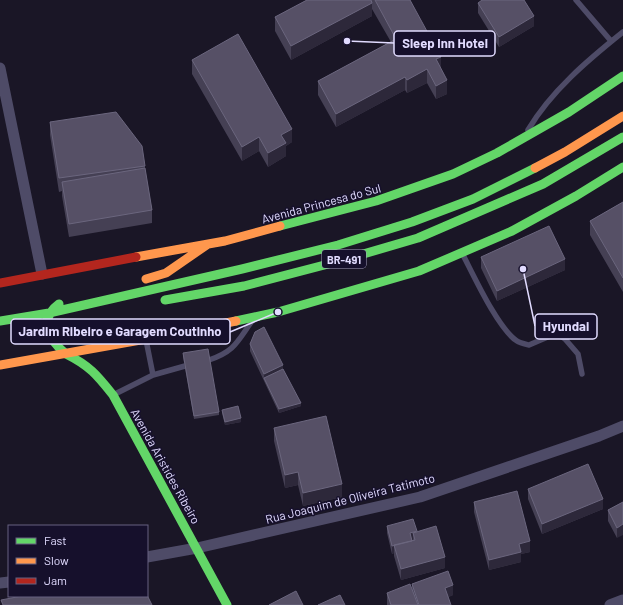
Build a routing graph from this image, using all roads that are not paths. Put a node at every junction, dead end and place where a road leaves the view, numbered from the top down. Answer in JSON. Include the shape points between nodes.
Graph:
{"nodes":[{"id":1,"x":576,"y":0,"type":"edge"},
{"id":2,"x":623,"y":32,"type":"edge"},
{"id":3,"x":611,"y":41,"type":"junction"},
{"id":4,"x":0,"y":68,"type":"edge"},
{"id":5,"x":623,"y":76,"type":"edge"},
{"id":6,"x":623,"y":116,"type":"edge"},
{"id":7,"x":623,"y":137,"type":"edge"},
{"id":8,"x":523,"y":138,"type":"junction"},
{"id":9,"x":623,"y":167,"type":"edge"},
{"id":10,"x":208,"y":244,"type":"junction"},
{"id":11,"x":462,"y":253,"type":"junction"},
{"id":12,"x":42,"y":274,"type":"junction"},
{"id":13,"x":136,"y":282,"type":"dead end"},
{"id":14,"x":0,"y":283,"type":"edge"},
{"id":15,"x":66,"y":300,"type":"dead end"},
{"id":16,"x":153,"y":303,"type":"dead end"},
{"id":17,"x":49,"y":313,"type":"junction"},
{"id":18,"x":254,"y":317,"type":"junction"},
{"id":19,"x":0,"y":321,"type":"edge"},
{"id":20,"x":146,"y":339,"type":"junction"},
{"id":21,"x":66,"y":354,"type":"junction"},
{"id":22,"x":209,"y":360,"type":"edge"},
{"id":23,"x":0,"y":365,"type":"edge"},
{"id":24,"x":185,"y":366,"type":"edge"},
{"id":25,"x":582,"y":374,"type":"dead end"},
{"id":26,"x":153,"y":375,"type":"junction"},
{"id":27,"x":113,"y":395,"type":"junction"},
{"id":28,"x":623,"y":426,"type":"edge"},
{"id":29,"x":197,"y":548,"type":"junction"},
{"id":30,"x":148,"y":557,"type":"edge"},
{"id":31,"x":623,"y":600,"type":"edge"},
{"id":32,"x":227,"y":605,"type":"edge"},
{"id":33,"x":611,"y":605,"type":"edge"}],
"edges":[{"from":1,"to":3,"type":"lane"},
{"from":2,"to":3,"type":"lane"},
{"from":3,"to":8,"type":"lane","via":[[566,82],[536,117]]},
{"from":4,"to":12,"type":"street"},
{"from":5,"to":8,"type":"main road","name":"Avenida Princesa do Sul","via":[[569,112]]},
{"from":6,"to":17,"type":"main road","number":"BR-491","via":[[565,152],[473,199],[412,222],[338,245]]},
{"from":7,"to":16,"type":"main road","number":"BR-491","via":[[543,184],[418,238],[244,286]]},
{"from":8,"to":10,"type":"main road","name":"Avenida Princesa do Sul","via":[[498,153],[418,187],[327,215]]},
{"from":9,"to":11,"type":"main road","via":[[512,231]]},
{"from":10,"to":12,"type":"main road","name":"Avenida Princesa do Sul"},
{"from":10,"to":13,"type":"main road","via":[[166,273]]},
{"from":11,"to":18,"type":"main road","via":[[419,271]]},
{"from":11,"to":25,"type":"lane","via":[[484,296],[503,326],[517,341],[529,345],[557,333],[578,354]]},
{"from":12,"to":14,"type":"main road","name":"Avenida Princesa do Sul"},
{"from":15,"to":17,"type":"main road","via":[[60,302]]},
{"from":17,"to":19,"type":"main road","number":"BR-491"},
{"from":17,"to":21,"type":"main road","name":"Avenida Aristides Ribeiro","via":[[46,327],[56,346]]},
{"from":18,"to":20,"type":"main road"},
{"from":18,"to":22,"type":"lane","via":[[234,347]]},
{"from":20,"to":21,"type":"main road"},
{"from":20,"to":26,"type":"lane"},
{"from":21,"to":23,"type":"main road"},
{"from":21,"to":27,"type":"main road","name":"Avenida Aristides Ribeiro","via":[[95,372]]},
{"from":24,"to":26,"type":"lane"},
{"from":26,"to":27,"type":"lane"},
{"from":27,"to":29,"type":"main road","name":"Avenida Aristides Ribeiro"},
{"from":28,"to":29,"type":"street","name":"Rua Joaquim de Oliveira Tatimoto","via":[[592,439],[420,497]]},
{"from":29,"to":30,"type":"street","name":"Rua Joaquim de Oliveira Tatimoto"},
{"from":29,"to":32,"type":"main road","name":"Avenida Aristides Ribeiro"},
{"from":31,"to":33,"type":"street"}]}
